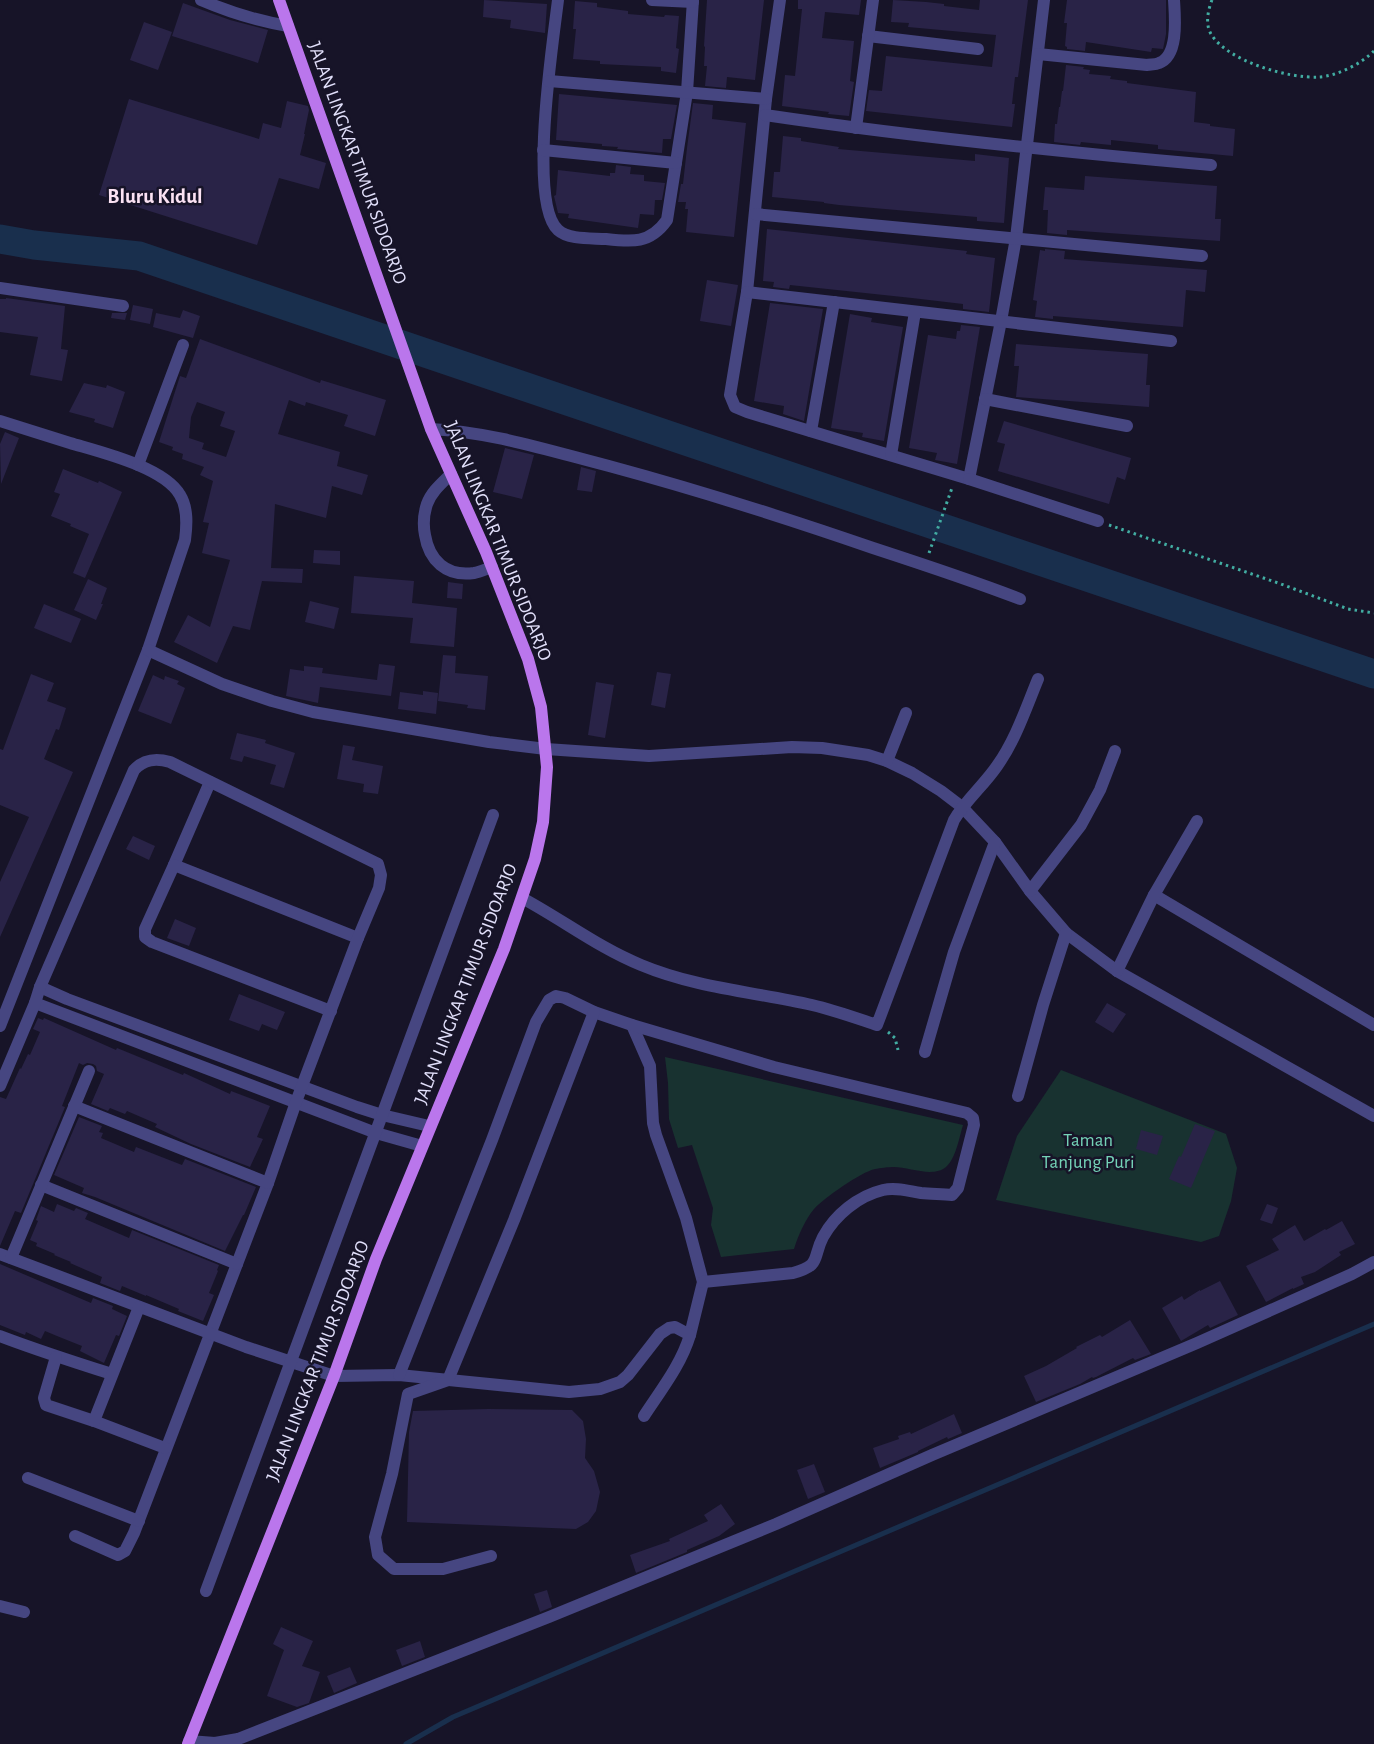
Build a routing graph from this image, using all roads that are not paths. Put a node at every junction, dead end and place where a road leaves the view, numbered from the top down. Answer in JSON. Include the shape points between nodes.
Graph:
{"nodes":[{"id":1,"x":201,"y":0,"type":"edge"},
{"id":2,"x":279,"y":0,"type":"edge"},
{"id":3,"x":558,"y":0,"type":"edge"},
{"id":4,"x":652,"y":0,"type":"edge"},
{"id":5,"x":780,"y":0,"type":"edge"},
{"id":6,"x":873,"y":0,"type":"edge"},
{"id":7,"x":1044,"y":0,"type":"edge"},
{"id":8,"x":1174,"y":0,"type":"edge"},
{"id":9,"x":693,"y":1,"type":"edge"},
{"id":10,"x":288,"y":26,"type":"junction"},
{"id":11,"x":868,"y":36,"type":"junction"},
{"id":12,"x":978,"y":49,"type":"dead end"},
{"id":13,"x":1038,"y":54,"type":"junction"},
{"id":14,"x":549,"y":81,"type":"junction"},
{"id":15,"x":687,"y":92,"type":"junction"},
{"id":16,"x":766,"y":99,"type":"junction"},
{"id":17,"x":765,"y":115,"type":"junction"},
{"id":18,"x":856,"y":128,"type":"junction"},
{"id":19,"x":1027,"y":148,"type":"junction"},
{"id":20,"x":543,"y":150,"type":"junction"},
{"id":21,"x":676,"y":164,"type":"junction"},
{"id":22,"x":1211,"y":165,"type":"dead end"},
{"id":23,"x":755,"y":214,"type":"junction"},
{"id":24,"x":1016,"y":238,"type":"junction"},
{"id":25,"x":1202,"y":256,"type":"dead end"},
{"id":26,"x":0,"y":288,"type":"edge"},
{"id":27,"x":747,"y":292,"type":"junction"},
{"id":28,"x":834,"y":302,"type":"junction"},
{"id":29,"x":123,"y":306,"type":"dead end"},
{"id":30,"x":915,"y":312,"type":"junction"},
{"id":31,"x":1001,"y":321,"type":"junction"},
{"id":32,"x":1172,"y":341,"type":"dead end"},
{"id":33,"x":182,"y":345,"type":"dead end"},
{"id":34,"x":985,"y":399,"type":"junction"},
{"id":35,"x":0,"y":422,"type":"edge"},
{"id":36,"x":1127,"y":426,"type":"dead end"},
{"id":37,"x":431,"y":428,"type":"junction"},
{"id":38,"x":811,"y":430,"type":"junction"},
{"id":39,"x":891,"y":455,"type":"junction"},
{"id":40,"x":138,"y":465,"type":"junction"},
{"id":41,"x":451,"y":474,"type":"junction"},
{"id":42,"x":963,"y":477,"type":"junction"},
{"id":43,"x":1098,"y":521,"type":"road end"},
{"id":44,"x":492,"y":567,"type":"junction"},
{"id":45,"x":1020,"y":599,"type":"dead end"},
{"id":46,"x":148,"y":650,"type":"junction"},
{"id":47,"x":1038,"y":679,"type":"dead end"},
{"id":48,"x":906,"y":713,"type":"dead end"},
{"id":49,"x":546,"y":748,"type":"junction"},
{"id":50,"x":1115,"y":751,"type":"dead end"},
{"id":51,"x":887,"y":761,"type":"junction"},
{"id":52,"x":210,"y":782,"type":"junction"},
{"id":53,"x":962,"y":807,"type":"junction"},
{"id":54,"x":492,"y":816,"type":"dead end"},
{"id":55,"x":1197,"y":821,"type":"dead end"},
{"id":56,"x":995,"y":842,"type":"junction"},
{"id":57,"x":174,"y":865,"type":"junction"},
{"id":58,"x":1030,"y":891,"type":"junction"},
{"id":59,"x":1154,"y":895,"type":"junction"},
{"id":60,"x":522,"y":898,"type":"junction"},
{"id":61,"x":1066,"y":933,"type":"junction"},
{"id":62,"x":358,"y":938,"type":"junction"},
{"id":63,"x":1117,"y":971,"type":"junction"},
{"id":64,"x":40,"y":987,"type":"junction"},
{"id":65,"x":67,"y":999,"type":"junction"},
{"id":66,"x":35,"y":1003,"type":"junction"},
{"id":67,"x":331,"y":1011,"type":"junction"},
{"id":68,"x":594,"y":1012,"type":"junction"},
{"id":69,"x":61,"y":1013,"type":"junction"},
{"id":70,"x":632,"y":1025,"type":"junction"},
{"id":71,"x":1374,"y":1025,"type":"edge"},
{"id":72,"x":0,"y":1026,"type":"edge"},
{"id":73,"x":167,"y":1036,"type":"junction"},
{"id":74,"x":162,"y":1051,"type":"junction"},
{"id":75,"x":925,"y":1052,"type":"dead end"},
{"id":76,"x":89,"y":1071,"type":"dead end"},
{"id":77,"x":303,"y":1085,"type":"junction"},
{"id":78,"x":0,"y":1086,"type":"edge"},
{"id":79,"x":1018,"y":1096,"type":"dead end"},
{"id":80,"x":296,"y":1102,"type":"junction"},
{"id":81,"x":74,"y":1106,"type":"junction"},
{"id":82,"x":382,"y":1116,"type":"junction"},
{"id":83,"x":1374,"y":1116,"type":"edge"},
{"id":84,"x":430,"y":1126,"type":"junction"},
{"id":85,"x":376,"y":1133,"type":"junction"},
{"id":86,"x":422,"y":1146,"type":"junction"},
{"id":87,"x":268,"y":1183,"type":"junction"},
{"id":88,"x":41,"y":1185,"type":"junction"},
{"id":89,"x":6,"y":1256,"type":"edge"},
{"id":90,"x":1374,"y":1262,"type":"edge"},
{"id":91,"x":237,"y":1264,"type":"junction"},
{"id":92,"x":703,"y":1282,"type":"junction"},
{"id":93,"x":139,"y":1307,"type":"junction"},
{"id":94,"x":210,"y":1334,"type":"junction"},
{"id":95,"x":690,"y":1335,"type":"junction"},
{"id":96,"x":0,"y":1336,"type":"edge"},
{"id":97,"x":56,"y":1357,"type":"junction"},
{"id":98,"x":289,"y":1362,"type":"junction"},
{"id":99,"x":112,"y":1374,"type":"junction"},
{"id":100,"x":399,"y":1375,"type":"junction"},
{"id":101,"x":334,"y":1376,"type":"junction"},
{"id":102,"x":448,"y":1380,"type":"junction"},
{"id":103,"x":644,"y":1416,"type":"dead end"},
{"id":104,"x":94,"y":1421,"type":"junction"},
{"id":105,"x":165,"y":1448,"type":"junction"},
{"id":106,"x":28,"y":1478,"type":"dead end"},
{"id":107,"x":138,"y":1521,"type":"junction"},
{"id":108,"x":75,"y":1536,"type":"dead end"},
{"id":109,"x":491,"y":1556,"type":"dead end"},
{"id":110,"x":206,"y":1591,"type":"dead end"},
{"id":111,"x":0,"y":1606,"type":"edge"},
{"id":112,"x":24,"y":1612,"type":"dead end"},
{"id":113,"x":188,"y":1742,"type":"edge"}],
"edges":[{"from":1,"to":10,"type":"street","via":[[228,12]]},
{"from":2,"to":10,"type":"main road","name":"JALAN LINGKAR TIMUR SIDOARJO"},
{"from":3,"to":14,"type":"street"},
{"from":4,"to":9,"type":"street"},
{"from":5,"to":16,"type":"street"},
{"from":6,"to":11,"type":"street"},
{"from":7,"to":13,"type":"street"},
{"from":8,"to":13,"type":"street","via":[[1172,52],[1160,63],[1147,65]]},
{"from":9,"to":15,"type":"street"},
{"from":10,"to":37,"type":"main road","name":"JALAN LINGKAR TIMUR SIDOARJO"},
{"from":11,"to":12,"type":"street"},
{"from":11,"to":18,"type":"street"},
{"from":13,"to":19,"type":"street"},
{"from":14,"to":15,"type":"street"},
{"from":14,"to":20,"type":"street"},
{"from":15,"to":16,"type":"street"},
{"from":15,"to":21,"type":"street"},
{"from":16,"to":17,"type":"street"},
{"from":17,"to":18,"type":"street"},
{"from":17,"to":23,"type":"street"},
{"from":18,"to":19,"type":"street"},
{"from":19,"to":22,"type":"street"},
{"from":19,"to":24,"type":"street"},
{"from":20,"to":21,"type":"street"},
{"from":20,"to":21,"type":"street","via":[[544,184],[550,215],[557,229],[570,236],[631,242],[661,228],[667,220]]},
{"from":23,"to":24,"type":"street"},
{"from":23,"to":27,"type":"street"},
{"from":24,"to":25,"type":"street"},
{"from":24,"to":31,"type":"street"},
{"from":26,"to":29,"type":"street"},
{"from":27,"to":28,"type":"street"},
{"from":27,"to":38,"type":"street","via":[[730,395],[735,407]]},
{"from":28,"to":30,"type":"street"},
{"from":28,"to":38,"type":"street"},
{"from":30,"to":31,"type":"street"},
{"from":30,"to":39,"type":"street"},
{"from":31,"to":32,"type":"street"},
{"from":31,"to":34,"type":"street"},
{"from":33,"to":40,"type":"street"},
{"from":34,"to":36,"type":"street"},
{"from":34,"to":42,"type":"street"},
{"from":35,"to":40,"type":"street"},
{"from":37,"to":41,"type":"main road","name":"JALAN LINGKAR TIMUR SIDOARJO"},
{"from":37,"to":45,"type":"street","via":[[494,437],[653,478],[781,517]]},
{"from":38,"to":39,"type":"street"},
{"from":39,"to":42,"type":"street"},
{"from":40,"to":46,"type":"street","via":[[164,478],[176,489],[184,502],[187,524],[185,540]]},
{"from":41,"to":44,"type":"main road","name":"JALAN LINGKAR TIMUR SIDOARJO"},
{"from":41,"to":44,"type":"street","via":[[427,503],[424,528],[429,552],[446,569],[455,572],[474,573]]},
{"from":42,"to":43,"type":"street"},
{"from":44,"to":49,"type":"main road","name":"JALAN LINGKAR TIMUR SIDOARJO","via":[[528,659]]},
{"from":46,"to":49,"type":"street","via":[[222,684],[313,712],[489,742]]},
{"from":46,"to":72,"type":"street"},
{"from":47,"to":53,"type":"street","via":[[1017,731],[999,764]]},
{"from":48,"to":51,"type":"street"},
{"from":49,"to":51,"type":"street","via":[[649,756],[792,747],[847,751]]},
{"from":49,"to":60,"type":"main road","name":"JALAN LINGKAR TIMUR SIDOARJO","via":[[543,822]]},
{"from":50,"to":58,"type":"street","via":[[1100,790],[1081,825]]},
{"from":51,"to":53,"type":"street","via":[[941,790]]},
{"from":52,"to":57,"type":"street"},
{"from":52,"to":62,"type":"street","via":[[378,864],[381,880]]},
{"from":52,"to":64,"type":"street","via":[[162,760],[151,760],[136,768]]},
{"from":53,"to":56,"type":"street"},
{"from":53,"to":60,"type":"street","via":[[954,820],[877,1025],[814,1005],[706,986],[642,965],[601,946]]},
{"from":54,"to":82,"type":"street"},
{"from":55,"to":59,"type":"street"},
{"from":56,"to":58,"type":"street"},
{"from":56,"to":75,"type":"street","via":[[954,952]]},
{"from":57,"to":62,"type":"street"},
{"from":57,"to":67,"type":"street","via":[[145,929],[148,940]]},
{"from":58,"to":61,"type":"street"},
{"from":59,"to":63,"type":"street"},
{"from":59,"to":71,"type":"street"},
{"from":60,"to":84,"type":"main road","name":"JALAN LINGKAR TIMUR SIDOARJO"},
{"from":61,"to":63,"type":"street"},
{"from":61,"to":79,"type":"street"},
{"from":62,"to":67,"type":"street"},
{"from":63,"to":83,"type":"street"},
{"from":64,"to":65,"type":"street"},
{"from":64,"to":66,"type":"street"},
{"from":65,"to":69,"type":"street"},
{"from":65,"to":73,"type":"street"},
{"from":66,"to":69,"type":"street"},
{"from":66,"to":78,"type":"street"},
{"from":67,"to":77,"type":"street"},
{"from":68,"to":70,"type":"street"},
{"from":68,"to":100,"type":"street","via":[[556,996],[549,1000],[536,1022]]},
{"from":68,"to":102,"type":"street"},
{"from":69,"to":74,"type":"street"},
{"from":70,"to":92,"type":"street","via":[[650,1066],[656,1135],[686,1218]]},
{"from":70,"to":92,"type":"street","via":[[973,1118],[958,1188],[952,1195],[884,1190],[854,1203],[841,1214],[823,1238],[814,1262],[807,1269]]},
{"from":73,"to":74,"type":"street"},
{"from":73,"to":77,"type":"street"},
{"from":74,"to":80,"type":"street"},
{"from":76,"to":81,"type":"street"},
{"from":77,"to":80,"type":"street"},
{"from":77,"to":82,"type":"street"},
{"from":80,"to":85,"type":"street"},
{"from":80,"to":87,"type":"street"},
{"from":81,"to":87,"type":"street"},
{"from":81,"to":88,"type":"street"},
{"from":82,"to":84,"type":"street"},
{"from":82,"to":85,"type":"street"},
{"from":84,"to":86,"type":"main road","name":"JALAN LINGKAR TIMUR SIDOARJO"},
{"from":85,"to":86,"type":"street"},
{"from":85,"to":98,"type":"street"},
{"from":86,"to":101,"type":"main road","name":"JALAN LINGKAR TIMUR SIDOARJO","via":[[376,1259]]},
{"from":87,"to":91,"type":"street"},
{"from":88,"to":89,"type":"street"},
{"from":88,"to":91,"type":"street"},
{"from":89,"to":93,"type":"street"},
{"from":90,"to":113,"type":"street","via":[[1197,1343],[776,1524],[549,1617],[238,1739]]},
{"from":91,"to":94,"type":"street"},
{"from":92,"to":95,"type":"street"},
{"from":93,"to":94,"type":"street"},
{"from":93,"to":99,"type":"street"},
{"from":94,"to":98,"type":"street"},
{"from":94,"to":105,"type":"street"},
{"from":95,"to":102,"type":"street","via":[[675,1327],[664,1331],[628,1376],[600,1389],[569,1392]]},
{"from":95,"to":103,"type":"street","via":[[685,1351]]},
{"from":96,"to":97,"type":"street"},
{"from":97,"to":99,"type":"street"},
{"from":97,"to":104,"type":"street","via":[[45,1403]]},
{"from":98,"to":101,"type":"street"},
{"from":98,"to":110,"type":"street"},
{"from":99,"to":104,"type":"street"},
{"from":100,"to":101,"type":"street"},
{"from":100,"to":102,"type":"street"},
{"from":101,"to":113,"type":"main road","name":"JALAN LINGKAR TIMUR SIDOARJO"},
{"from":102,"to":109,"type":"street","via":[[408,1394],[375,1537],[378,1555],[394,1569],[443,1569]]},
{"from":104,"to":105,"type":"street"},
{"from":105,"to":107,"type":"street"},
{"from":106,"to":107,"type":"street"},
{"from":107,"to":108,"type":"street","via":[[125,1551],[120,1555]]},
{"from":111,"to":112,"type":"street"}]}
